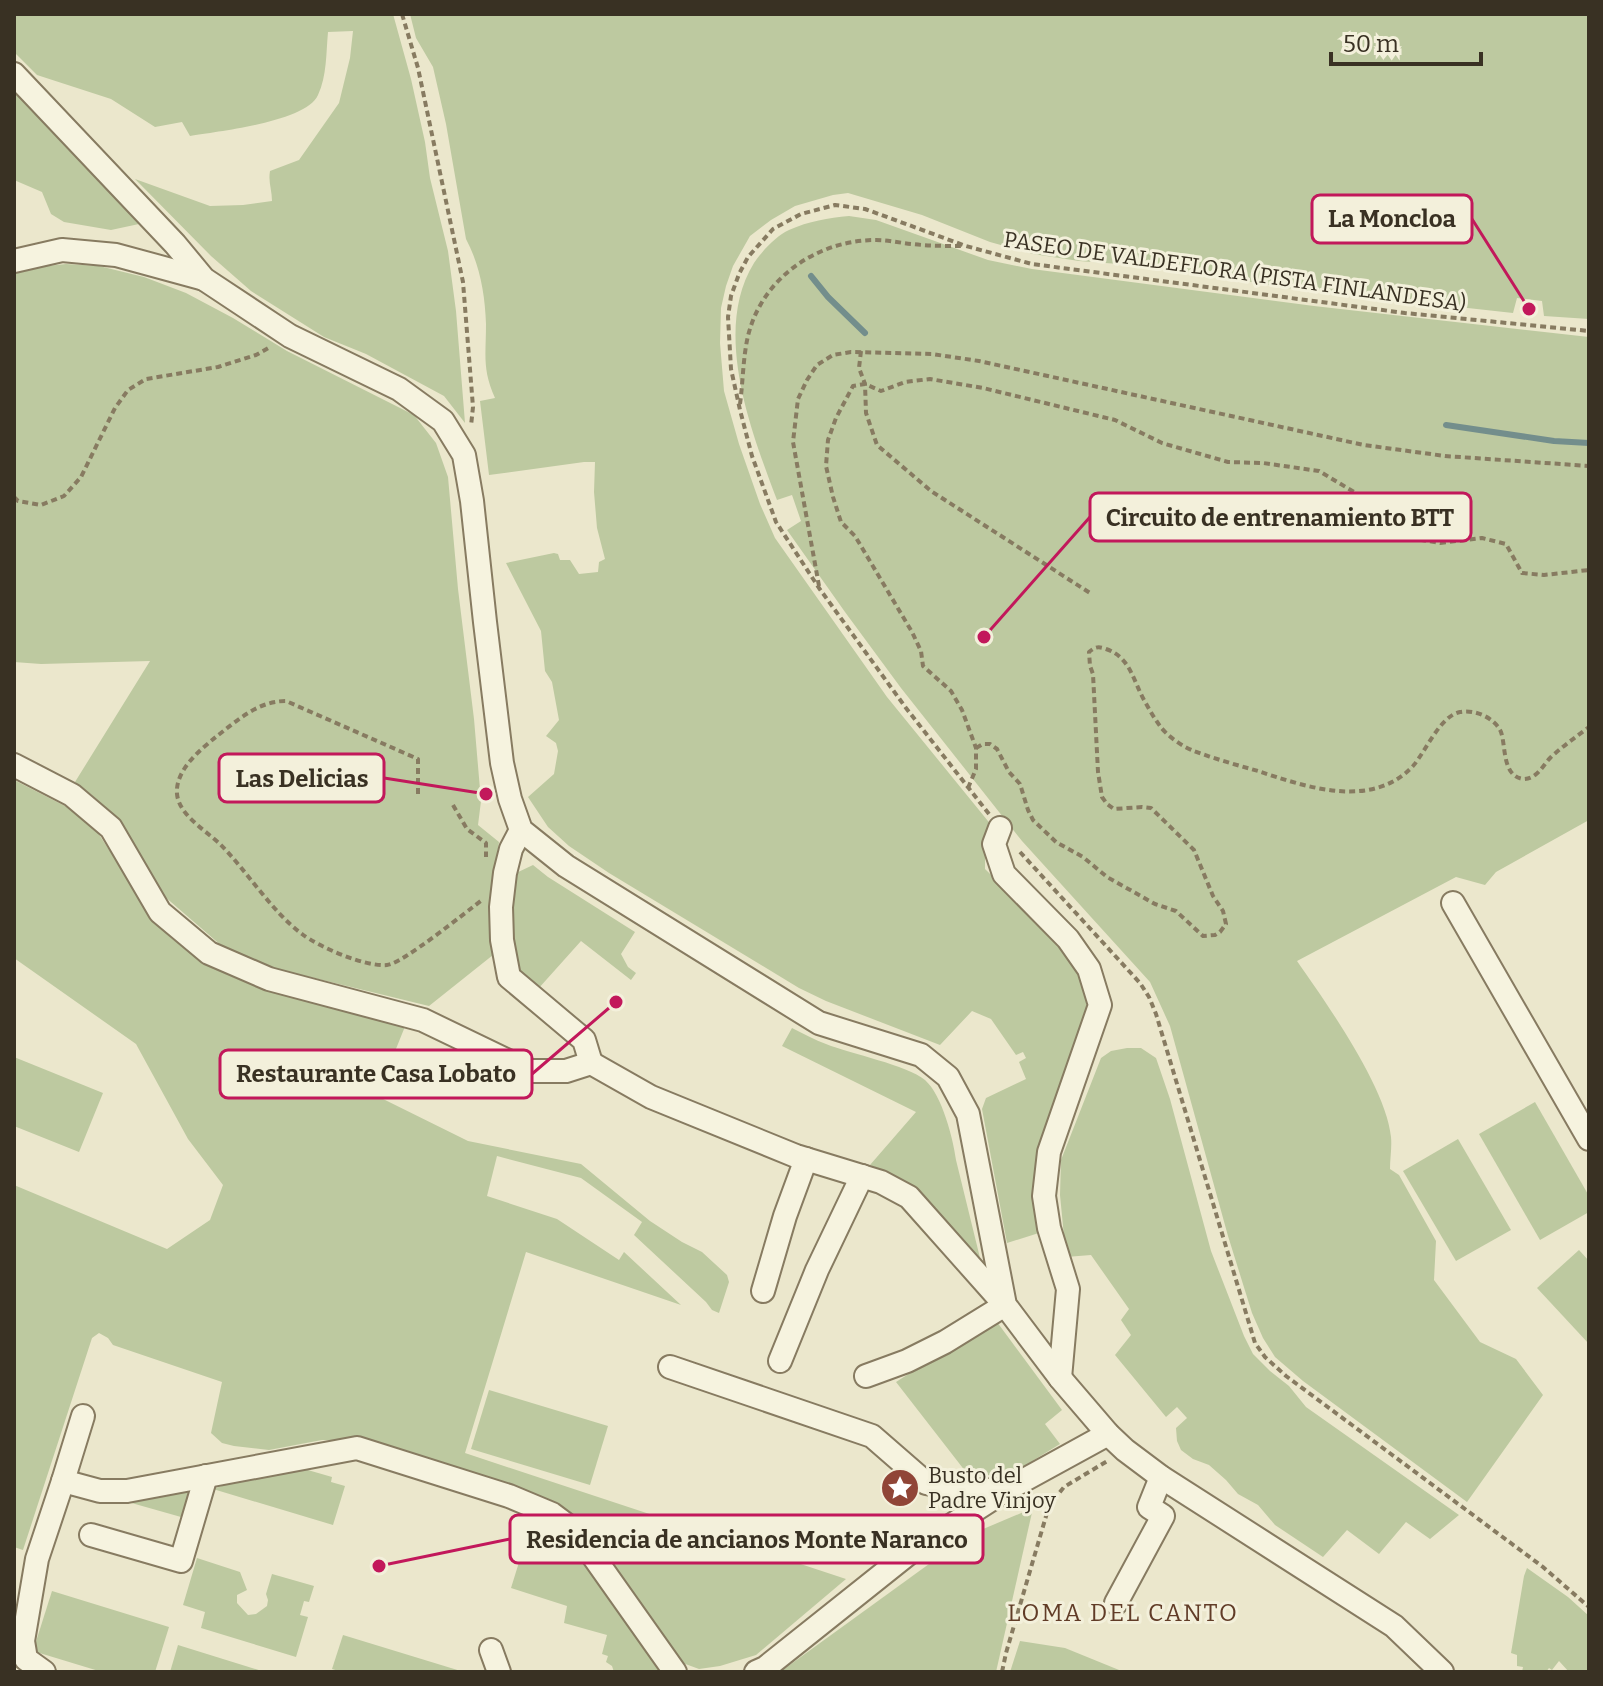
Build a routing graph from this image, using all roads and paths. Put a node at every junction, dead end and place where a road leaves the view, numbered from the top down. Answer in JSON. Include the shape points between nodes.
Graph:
{"nodes":[{"id":1,"x":402,"y":14,"type":"edge"},
{"id":2,"x":14,"y":74,"type":"edge"},
{"id":3,"x":966,"y":246,"type":"junction"},
{"id":4,"x":14,"y":261,"type":"edge"},
{"id":5,"x":204,"y":279,"type":"junction"},
{"id":6,"x":1589,"y":331,"type":"edge"},
{"id":7,"x":290,"y":336,"type":"junction"},
{"id":8,"x":861,"y":351,"type":"junction"},
{"id":9,"x":865,"y":384,"type":"junction"},
{"id":10,"x":740,"y":410,"type":"junction"},
{"id":11,"x":464,"y":455,"type":"junction"},
{"id":12,"x":1589,"y":466,"type":"edge"},
{"id":13,"x":14,"y":497,"type":"edge"},
{"id":14,"x":1589,"y":570,"type":"edge"},
{"id":15,"x":819,"y":588,"type":"junction"},
{"id":16,"x":1090,"y":593,"type":"dead end"},
{"id":17,"x":1589,"y":727,"type":"edge"},
{"id":18,"x":976,"y":748,"type":"junction"},
{"id":19,"x":14,"y":765,"type":"edge"},
{"id":20,"x":968,"y":788,"type":"junction"},
{"id":21,"x":418,"y":794,"type":"dead end"},
{"id":22,"x":453,"y":805,"type":"dead end"},
{"id":23,"x":1000,"y":828,"type":"junction"},
{"id":24,"x":521,"y":830,"type":"junction"},
{"id":25,"x":486,"y":869,"type":"dead end"},
{"id":26,"x":487,"y":896,"type":"dead end"},
{"id":27,"x":1453,"y":903,"type":"dead end"},
{"id":28,"x":591,"y":1063,"type":"junction"},
{"id":29,"x":1589,"y":1139,"type":"edge"},
{"id":30,"x":806,"y":1159,"type":"junction"},
{"id":31,"x":862,"y":1176,"type":"junction"},
{"id":32,"x":763,"y":1291,"type":"dead end"},
{"id":33,"x":1005,"y":1305,"type":"junction"},
{"id":34,"x":780,"y":1361,"type":"dead end"},
{"id":35,"x":670,"y":1367,"type":"dead end"},
{"id":36,"x":866,"y":1376,"type":"dead end"},
{"id":37,"x":1060,"y":1378,"type":"junction"},
{"id":38,"x":83,"y":1416,"type":"dead end"},
{"id":39,"x":1108,"y":1434,"type":"junction"},
{"id":40,"x":1125,"y":1450,"type":"junction"},
{"id":41,"x":206,"y":1476,"type":"junction"},
{"id":42,"x":1161,"y":1477,"type":"junction"},
{"id":43,"x":63,"y":1481,"type":"junction"},
{"id":44,"x":1006,"y":1490,"type":"junction"},
{"id":45,"x":91,"y":1535,"type":"dead end"},
{"id":46,"x":1116,"y":1603,"type":"dead end"},
{"id":47,"x":1589,"y":1607,"type":"edge"},
{"id":48,"x":491,"y":1650,"type":"dead end"},
{"id":49,"x":44,"y":1672,"type":"edge"},
{"id":50,"x":499,"y":1672,"type":"edge"},
{"id":51,"x":675,"y":1672,"type":"edge"},
{"id":52,"x":756,"y":1672,"type":"edge"},
{"id":53,"x":1002,"y":1672,"type":"edge"},
{"id":54,"x":1442,"y":1672,"type":"edge"}],
"edges":[{"from":1,"to":11,"type":"path","via":[[463,282],[473,407]]},
{"from":2,"to":5,"type":"street"},
{"from":3,"to":6,"type":"path","name":"PASEO DE VALDEFLORA (PISTA FINLANDESA)","via":[[1032,264],[1405,313]]},
{"from":3,"to":10,"type":"path","via":[[872,240],[842,244],[794,265],[758,306],[748,337]]},
{"from":3,"to":10,"type":"path","name":"PASEO DE VALDEFLORA (PISTA FINLANDESA)","via":[[865,209],[835,205],[773,229],[748,257],[731,296],[729,345]]},
{"from":4,"to":5,"type":"street","via":[[62,250],[116,255]]},
{"from":5,"to":7,"type":"street"},
{"from":7,"to":11,"type":"street","via":[[399,389],[443,421]]},
{"from":7,"to":13,"type":"path","via":[[256,355],[218,367],[146,379],[128,390],[115,408],[81,477],[64,496],[41,505]]},
{"from":8,"to":9,"type":"path","via":[[859,368]]},
{"from":8,"to":12,"type":"path","via":[[979,361],[1364,445]]},
{"from":8,"to":15,"type":"path","via":[[833,355],[817,365],[798,399],[793,442]]},
{"from":9,"to":14,"type":"path","via":[[881,391],[930,379],[983,388],[1115,420],[1162,443],[1228,462],[1319,471],[1354,492],[1363,506],[1394,529],[1416,539],[1440,543],[1482,538],[1506,544],[1522,573]]},
{"from":9,"to":16,"type":"path","via":[[866,413],[877,445],[931,491]]},
{"from":9,"to":18,"type":"path","via":[[853,386],[828,440],[826,466],[833,497],[841,522],[855,536],[912,632],[923,666],[951,691],[962,710]]},
{"from":10,"to":15,"type":"path","name":"PASEO DE VALDEFLORA (PISTA FINLANDESA)","via":[[776,522]]},
{"from":11,"to":24,"type":"street","via":[[502,763]]},
{"from":15,"to":20,"type":"path","name":"PASEO DE VALDEFLORA (PISTA FINLANDESA)"},
{"from":17,"to":18,"type":"path","via":[[1534,776],[1522,779],[1505,758],[1497,726],[1483,715],[1458,712],[1444,722],[1413,766],[1390,782],[1360,792],[1324,790],[1190,749],[1162,730],[1122,657],[1094,648],[1089,659],[1102,797],[1114,809],[1151,808],[1194,850],[1225,917],[1223,929],[1209,936],[1198,933],[1176,911],[1116,882],[1056,842],[1033,820],[1020,784],[997,749],[990,744]]},
{"from":18,"to":20,"type":"path","via":[[976,769]]},
{"from":19,"to":28,"type":"street","via":[[72,795],[111,828],[160,912],[209,953],[269,979],[423,1020],[529,1071],[566,1071]]},
{"from":20,"to":23,"type":"path","name":"PASEO DE VALDEFLORA (PISTA FINLANDESA)"},
{"from":21,"to":26,"type":"path","via":[[418,759],[286,701],[249,711],[209,743],[186,766],[177,792],[180,807],[304,937],[367,964],[389,965],[407,955]]},
{"from":22,"to":25,"type":"path","via":[[467,829],[486,843]]},
{"from":23,"to":37,"type":"street","via":[[994,844],[1004,874],[1068,939],[1089,969],[1100,1005],[1049,1152],[1044,1196],[1068,1289]]},
{"from":23,"to":47,"type":"path","name":"PASEO DE VALDEFLORA (PISTA FINLANDESA)","via":[[1149,997],[1255,1343],[1265,1357]]},
{"from":24,"to":28,"type":"street","via":[[511,849],[501,907],[509,977],[584,1040]]},
{"from":24,"to":33,"type":"street","via":[[566,866],[819,1023],[921,1055],[948,1077],[968,1114]]},
{"from":27,"to":29,"type":"street"},
{"from":28,"to":30,"type":"street","via":[[651,1097]]},
{"from":30,"to":31,"type":"street"},
{"from":30,"to":32,"type":"street"},
{"from":31,"to":33,"type":"street","via":[[909,1197]]},
{"from":31,"to":34,"type":"street"},
{"from":33,"to":36,"type":"street","via":[[945,1342]]},
{"from":33,"to":37,"type":"street"},
{"from":35,"to":44,"type":"street","via":[[872,1436],[926,1483]]},
{"from":37,"to":39,"type":"street"},
{"from":38,"to":43,"type":"street"},
{"from":39,"to":40,"type":"street"},
{"from":39,"to":44,"type":"street"},
{"from":40,"to":42,"type":"street"},
{"from":40,"to":53,"type":"path","via":[[1064,1487],[1049,1506]]},
{"from":41,"to":43,"type":"street","via":[[127,1491],[100,1491]]},
{"from":41,"to":45,"type":"street","via":[[181,1561]]},
{"from":41,"to":51,"type":"street","via":[[357,1448],[509,1496],[552,1514],[576,1532]]},
{"from":42,"to":46,"type":"street","via":[[1149,1507],[1163,1516]]},
{"from":42,"to":54,"type":"street","via":[[1394,1626]]},
{"from":43,"to":49,"type":"street","via":[[37,1559],[23,1641],[26,1659]]},
{"from":44,"to":52,"type":"street","via":[[913,1550]]},
{"from":48,"to":50,"type":"street"}]}
